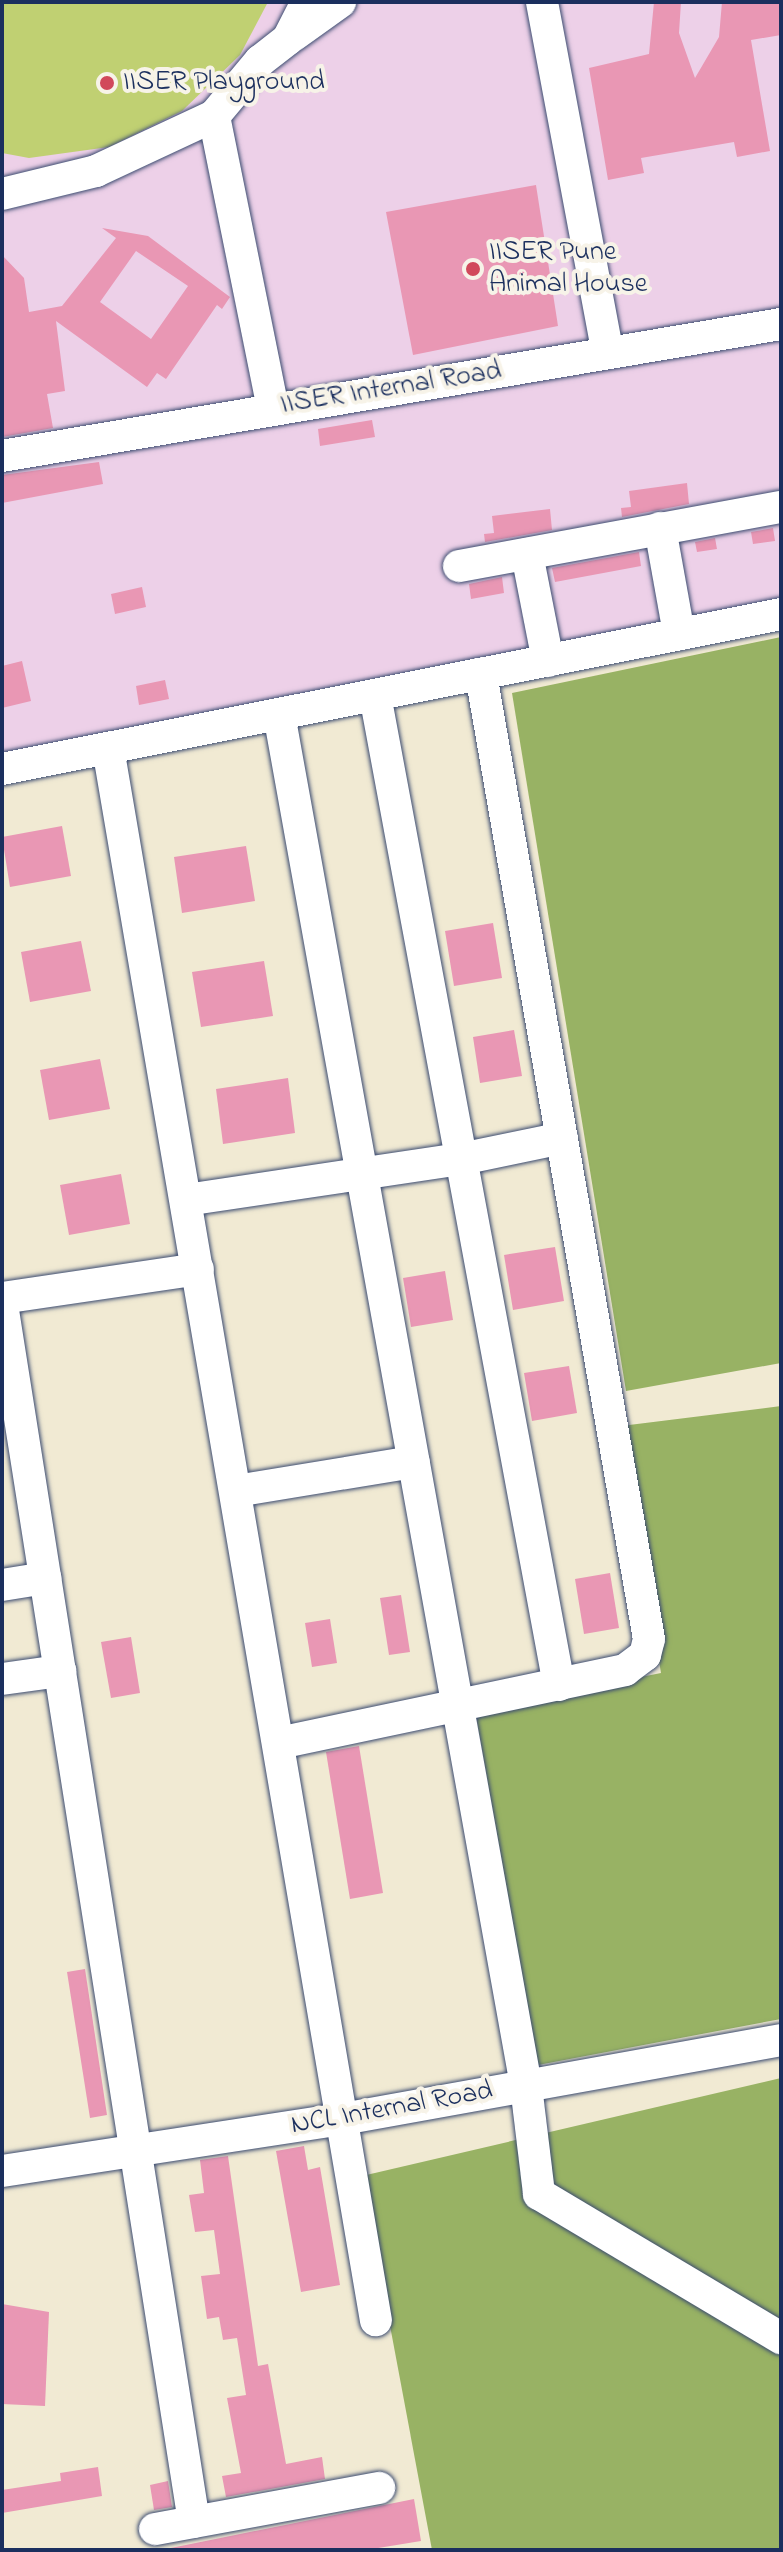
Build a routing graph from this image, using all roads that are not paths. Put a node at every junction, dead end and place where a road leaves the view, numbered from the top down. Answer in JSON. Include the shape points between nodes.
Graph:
{"nodes":[{"id":1,"x":307,"y":2,"type":"edge"},
{"id":2,"x":340,"y":2,"type":"edge"},
{"id":3,"x":542,"y":2,"type":"edge"},
{"id":4,"x":288,"y":39,"type":"junction"},
{"id":5,"x":214,"y":116,"type":"junction"},
{"id":6,"x":2,"y":194,"type":"edge"},
{"id":7,"x":781,"y":324,"type":"edge"},
{"id":8,"x":608,"y":353,"type":"junction"},
{"id":9,"x":273,"y":408,"type":"junction"},
{"id":10,"x":2,"y":456,"type":"edge"},
{"id":11,"x":781,"y":507,"type":"edge"},
{"id":12,"x":660,"y":528,"type":"junction"},
{"id":13,"x":527,"y":554,"type":"junction"},
{"id":14,"x":459,"y":566,"type":"dead end"},
{"id":15,"x":781,"y":614,"type":"edge"},
{"id":16,"x":679,"y":634,"type":"junction"},
{"id":17,"x":548,"y":661,"type":"junction"},
{"id":18,"x":481,"y":674,"type":"junction"},
{"id":19,"x":375,"y":695,"type":"junction"},
{"id":20,"x":279,"y":714,"type":"junction"},
{"id":21,"x":108,"y":748,"type":"junction"},
{"id":22,"x":2,"y":769,"type":"edge"},
{"id":23,"x":562,"y":1138,"type":"junction"},
{"id":24,"x":461,"y":1159,"type":"junction"},
{"id":25,"x":362,"y":1175,"type":"junction"},
{"id":26,"x":186,"y":1200,"type":"junction"},
{"id":27,"x":198,"y":1269,"type":"junction"},
{"id":28,"x":2,"y":1298,"type":"edge"},
{"id":29,"x":2,"y":1304,"type":"edge"},
{"id":30,"x":414,"y":1462,"type":"junction"},
{"id":31,"x":236,"y":1491,"type":"junction"},
{"id":32,"x":45,"y":1578,"type":"junction"},
{"id":33,"x":2,"y":1585,"type":"edge"},
{"id":34,"x":60,"y":1671,"type":"junction"},
{"id":35,"x":2,"y":1679,"type":"edge"},
{"id":36,"x":559,"y":1685,"type":"junction"},
{"id":37,"x":458,"y":1709,"type":"junction"},
{"id":38,"x":279,"y":1743,"type":"junction"},
{"id":39,"x":781,"y":2040,"type":"edge"},
{"id":40,"x":526,"y":2086,"type":"junction"},
{"id":41,"x":343,"y":2119,"type":"junction"},
{"id":42,"x":136,"y":2150,"type":"junction"},
{"id":43,"x":2,"y":2171,"type":"edge"},
{"id":44,"x":376,"y":2320,"type":"dead end"},
{"id":45,"x":781,"y":2338,"type":"edge"},
{"id":46,"x":379,"y":2488,"type":"dead end"},
{"id":47,"x":194,"y":2522,"type":"junction"},
{"id":48,"x":155,"y":2529,"type":"dead end"}],
"edges":[{"from":1,"to":4,"type":"lane"},
{"from":2,"to":4,"type":"lane"},
{"from":3,"to":8,"type":"lane"},
{"from":4,"to":5,"type":"lane","via":[[260,61]]},
{"from":5,"to":6,"type":"lane","via":[[96,171]]},
{"from":5,"to":9,"type":"lane"},
{"from":7,"to":8,"type":"lane","name":"IISER Internal Road"},
{"from":8,"to":9,"type":"lane","name":"IISER Internal Road"},
{"from":9,"to":10,"type":"lane","name":"IISER Internal Road"},
{"from":11,"to":12,"type":"lane"},
{"from":12,"to":13,"type":"lane"},
{"from":12,"to":16,"type":"lane"},
{"from":13,"to":14,"type":"lane"},
{"from":13,"to":17,"type":"lane"},
{"from":15,"to":16,"type":"lane"},
{"from":16,"to":17,"type":"lane"},
{"from":17,"to":18,"type":"lane"},
{"from":18,"to":19,"type":"lane"},
{"from":18,"to":23,"type":"lane"},
{"from":19,"to":20,"type":"lane"},
{"from":19,"to":24,"type":"lane"},
{"from":20,"to":21,"type":"lane"},
{"from":20,"to":25,"type":"lane"},
{"from":21,"to":22,"type":"lane"},
{"from":21,"to":26,"type":"lane"},
{"from":23,"to":24,"type":"lane"},
{"from":23,"to":36,"type":"lane","via":[[649,1639],[645,1655],[625,1670]]},
{"from":24,"to":25,"type":"lane"},
{"from":24,"to":36,"type":"lane"},
{"from":25,"to":26,"type":"lane"},
{"from":25,"to":30,"type":"lane"},
{"from":26,"to":27,"type":"lane"},
{"from":27,"to":28,"type":"lane"},
{"from":27,"to":31,"type":"lane"},
{"from":29,"to":32,"type":"lane"},
{"from":30,"to":31,"type":"lane"},
{"from":30,"to":37,"type":"lane"},
{"from":31,"to":38,"type":"lane"},
{"from":32,"to":33,"type":"lane"},
{"from":32,"to":34,"type":"lane"},
{"from":34,"to":35,"type":"lane"},
{"from":34,"to":42,"type":"lane"},
{"from":36,"to":37,"type":"lane"},
{"from":37,"to":38,"type":"lane"},
{"from":37,"to":40,"type":"lane"},
{"from":38,"to":41,"type":"lane"},
{"from":39,"to":40,"type":"lane","name":"NCL Internal Road"},
{"from":40,"to":41,"type":"lane","name":"NCL Internal Road"},
{"from":40,"to":45,"type":"lane","via":[[539,2194]]},
{"from":41,"to":42,"type":"lane","name":"NCL Internal Road"},
{"from":41,"to":44,"type":"lane"},
{"from":42,"to":43,"type":"lane","name":"NCL Internal Road"},
{"from":42,"to":47,"type":"lane"},
{"from":46,"to":47,"type":"lane"},
{"from":47,"to":48,"type":"lane"}]}
